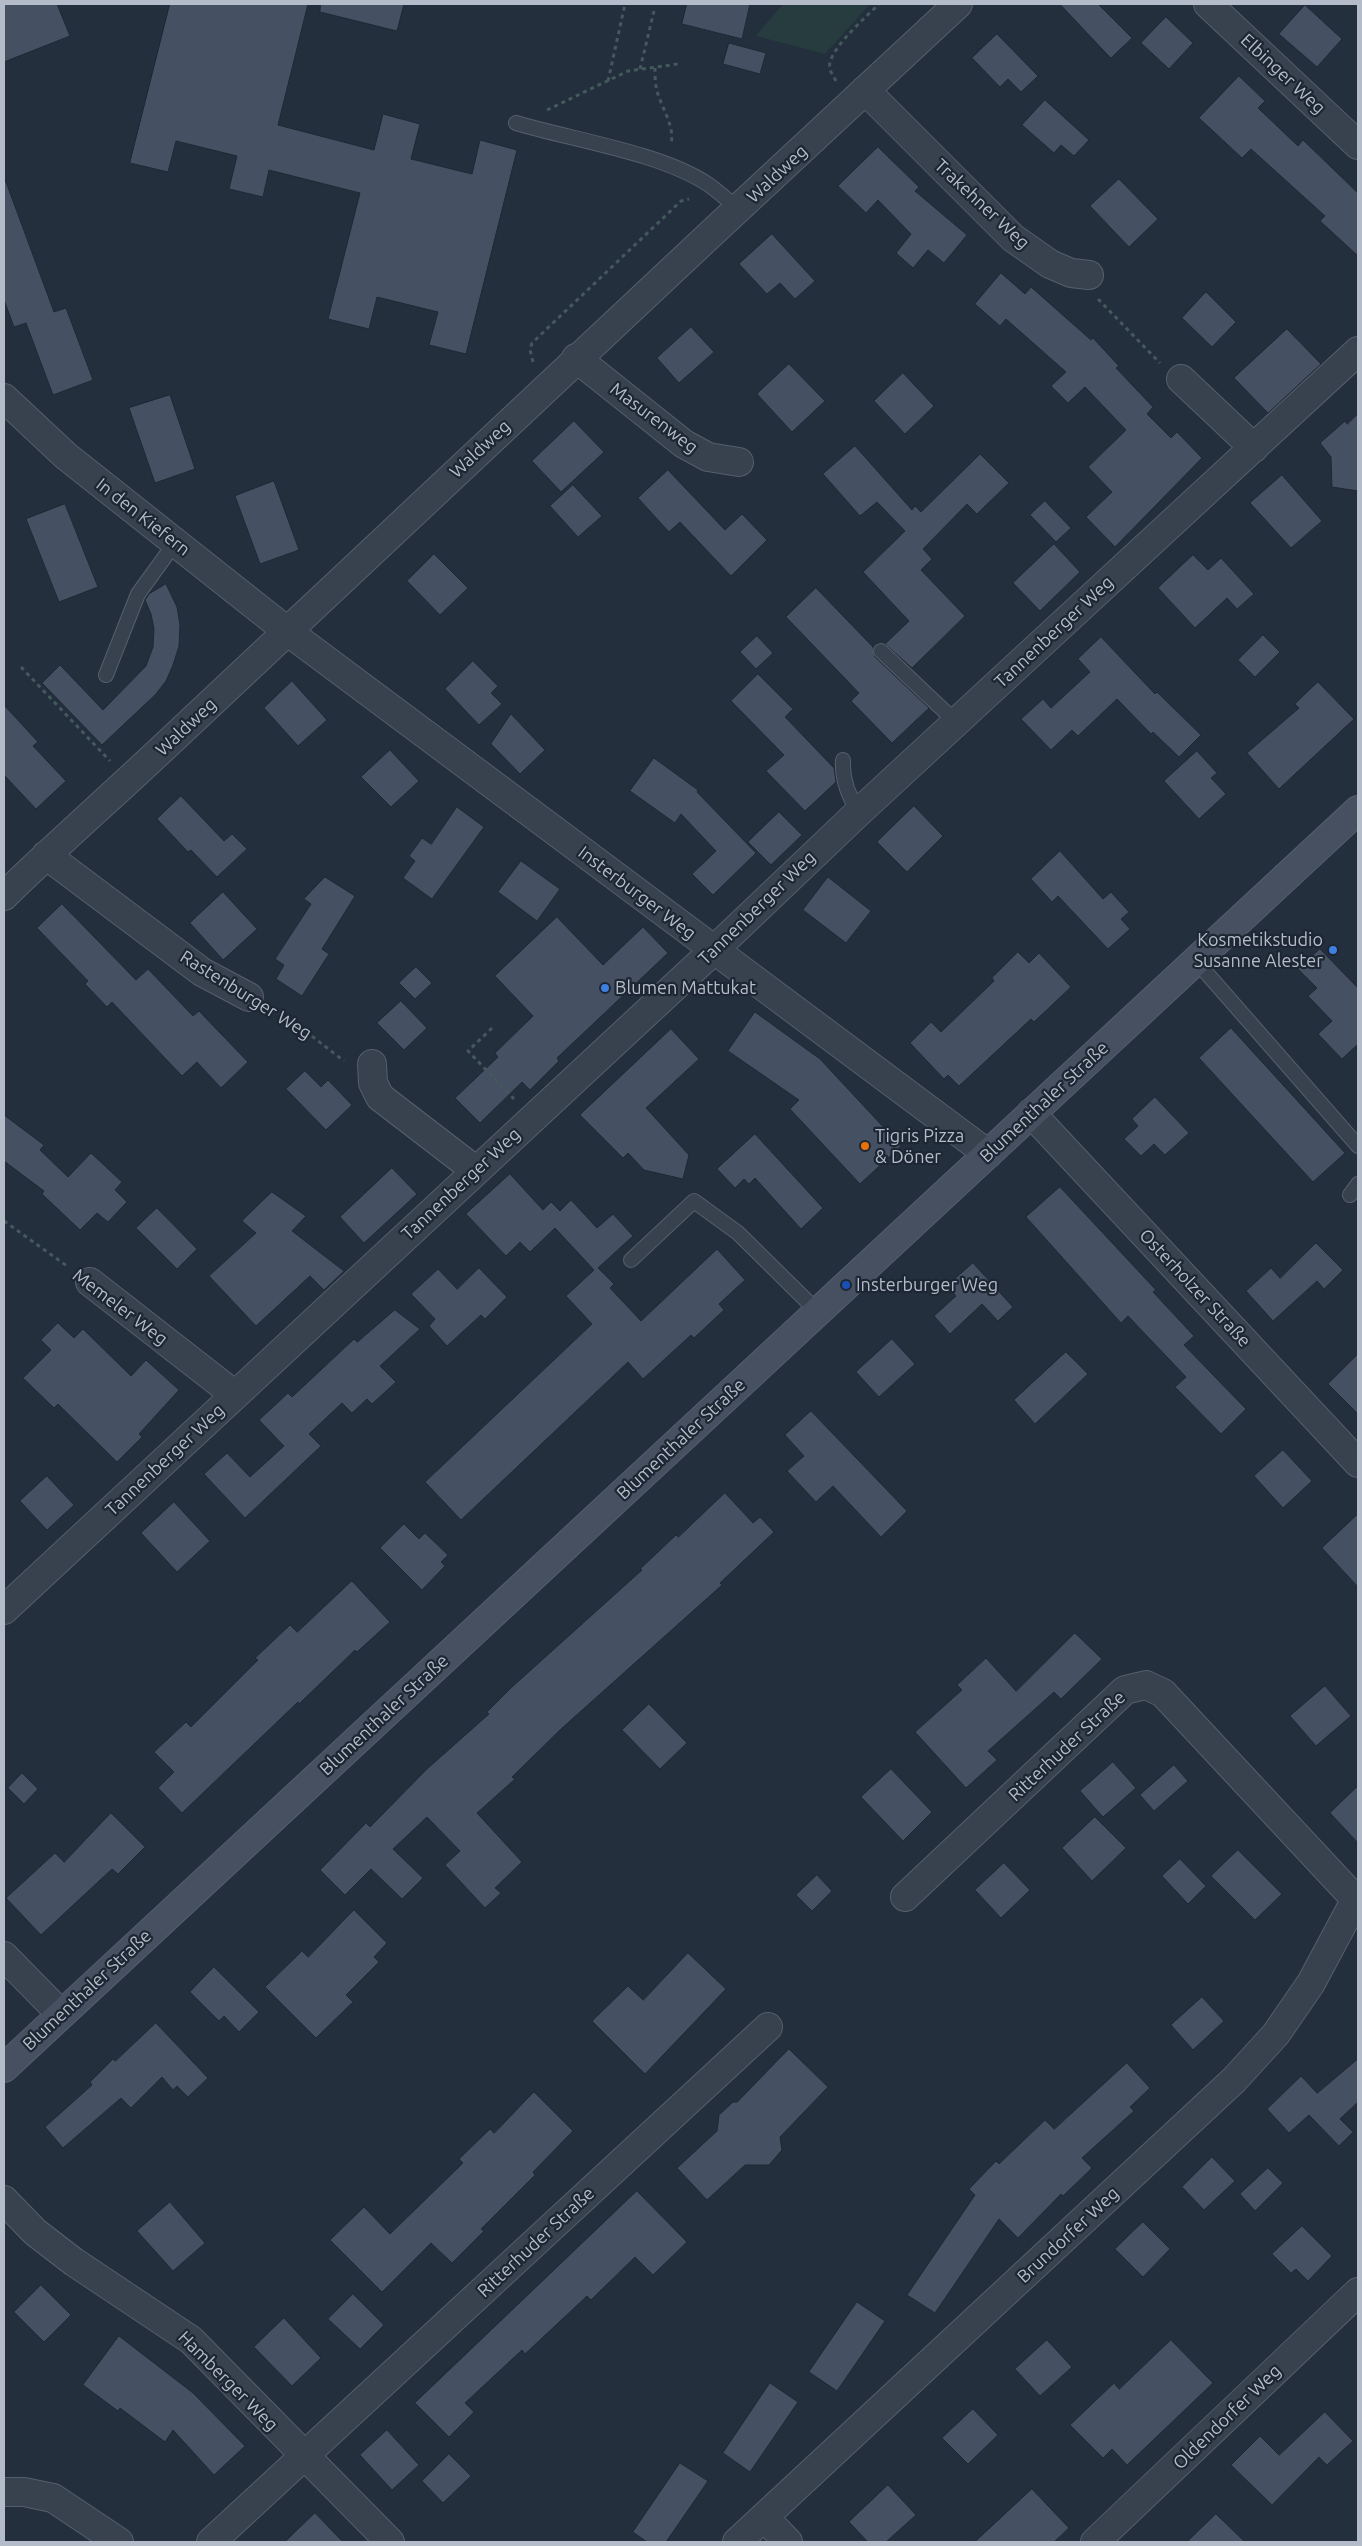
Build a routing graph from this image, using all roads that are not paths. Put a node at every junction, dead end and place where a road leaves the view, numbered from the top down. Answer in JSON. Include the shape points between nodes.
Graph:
{"nodes":[{"id":1,"x":958,"y":4,"type":"edge"},
{"id":2,"x":1208,"y":4,"type":"edge"},
{"id":3,"x":865,"y":90,"type":"junction"},
{"id":4,"x":516,"y":124,"type":"road end"},
{"id":5,"x":1358,"y":145,"type":"edge"},
{"id":6,"x":738,"y":209,"type":"junction"},
{"id":7,"x":1089,"y":275,"type":"road end"},
{"id":8,"x":1358,"y":351,"type":"edge"},
{"id":9,"x":576,"y":358,"type":"junction"},
{"id":10,"x":1181,"y":379,"type":"road end"},
{"id":11,"x":4,"y":398,"type":"edge"},
{"id":12,"x":1254,"y":448,"type":"junction"},
{"id":13,"x":739,"y":462,"type":"dead end"},
{"id":14,"x":175,"y":543,"type":"junction"},
{"id":15,"x":287,"y":631,"type":"junction"},
{"id":16,"x":881,"y":651,"type":"dead end"},
{"id":17,"x":106,"y":675,"type":"dead end"},
{"id":18,"x":956,"y":722,"type":"junction"},
{"id":19,"x":844,"y":760,"type":"dead end"},
{"id":20,"x":1358,"y":810,"type":"edge"},
{"id":21,"x":859,"y":812,"type":"junction"},
{"id":22,"x":46,"y":855,"type":"junction"},
{"id":23,"x":4,"y":896,"type":"edge"},
{"id":24,"x":714,"y":950,"type":"junction"},
{"id":25,"x":1196,"y":960,"type":"junction"},
{"id":26,"x":249,"y":998,"type":"road end"},
{"id":27,"x":372,"y":1073,"type":"road end"},
{"id":28,"x":1031,"y":1113,"type":"junction"},
{"id":29,"x":1358,"y":1146,"type":"edge"},
{"id":30,"x":988,"y":1154,"type":"junction"},
{"id":31,"x":475,"y":1170,"type":"junction"},
{"id":32,"x":631,"y":1260,"type":"dead end"},
{"id":33,"x":90,"y":1282,"type":"road end"},
{"id":34,"x":818,"y":1312,"type":"junction"},
{"id":35,"x":235,"y":1395,"type":"junction"},
{"id":36,"x":1358,"y":1463,"type":"edge"},
{"id":37,"x":4,"y":1610,"type":"edge"},
{"id":38,"x":905,"y":1897,"type":"dead end"},
{"id":39,"x":1357,"y":1899,"type":"edge"},
{"id":40,"x":4,"y":1956,"type":"edge"},
{"id":41,"x":61,"y":2014,"type":"junction"},
{"id":42,"x":768,"y":2027,"type":"dead end"},
{"id":43,"x":4,"y":2068,"type":"edge"},
{"id":44,"x":4,"y":2200,"type":"edge"},
{"id":45,"x":1358,"y":2292,"type":"edge"},
{"id":46,"x":304,"y":2456,"type":"junction"},
{"id":47,"x":4,"y":2492,"type":"edge"},
{"id":48,"x":764,"y":2517,"type":"junction"},
{"id":49,"x":119,"y":2542,"type":"edge"},
{"id":50,"x":211,"y":2542,"type":"edge"},
{"id":51,"x":390,"y":2542,"type":"edge"},
{"id":52,"x":737,"y":2542,"type":"edge"},
{"id":53,"x":788,"y":2542,"type":"edge"},
{"id":54,"x":1095,"y":2542,"type":"edge"}],
"edges":[{"from":1,"to":3,"type":"street","name":"Waldweg"},
{"from":2,"to":5,"type":"street","name":"Elbinger Weg"},
{"from":3,"to":6,"type":"street","name":"Waldweg"},
{"from":3,"to":7,"type":"street","name":"Trakehner Weg","via":[[1013,238],[1050,264],[1071,273]]},
{"from":4,"to":6,"type":"lane","via":[[680,169],[709,185]]},
{"from":6,"to":9,"type":"street","name":"Waldweg"},
{"from":8,"to":12,"type":"street","name":"Tannenberger Weg"},
{"from":9,"to":13,"type":"street","name":"Masurenweg","via":[[684,444],[708,457]]},
{"from":9,"to":15,"type":"street","name":"Waldweg"},
{"from":10,"to":12,"type":"street"},
{"from":11,"to":14,"type":"street","name":"In den Kiefern","via":[[66,456]]},
{"from":12,"to":18,"type":"street","name":"Tannenberger Weg"},
{"from":14,"to":15,"type":"street","name":"In den Kiefern"},
{"from":14,"to":17,"type":"lane","via":[[138,594]]},
{"from":15,"to":22,"type":"street","name":"Waldweg"},
{"from":15,"to":24,"type":"street","name":"Insterburger Weg"},
{"from":16,"to":18,"type":"lane"},
{"from":18,"to":21,"type":"street","name":"Tannenberger Weg"},
{"from":19,"to":21,"type":"lane","via":[[848,797]]},
{"from":20,"to":25,"type":"main road","name":"Blumenthaler Straße"},
{"from":21,"to":24,"type":"street","name":"Tannenberger Weg"},
{"from":22,"to":23,"type":"street","name":"Waldweg"},
{"from":22,"to":26,"type":"street","name":"Rastenburger Weg","via":[[202,972]]},
{"from":24,"to":30,"type":"street","name":"Insterburger Weg"},
{"from":24,"to":31,"type":"street","name":"Tannenberger Weg"},
{"from":25,"to":28,"type":"main road","name":"Blumenthaler Straße"},
{"from":25,"to":29,"type":"lane"},
{"from":27,"to":31,"type":"street","via":[[380,1097]]},
{"from":28,"to":30,"type":"main road","name":"Blumenthaler Straße"},
{"from":28,"to":36,"type":"street","name":"Osterholzer Straße"},
{"from":30,"to":34,"type":"main road","name":"Blumenthaler Straße"},
{"from":31,"to":35,"type":"street","name":"Tannenberger Weg"},
{"from":32,"to":34,"type":"lane","via":[[694,1200],[738,1233]]},
{"from":33,"to":35,"type":"street","name":"Memeler Weg"},
{"from":34,"to":41,"type":"main road","name":"Blumenthaler Straße"},
{"from":35,"to":37,"type":"street","name":"Tannenberger Weg"},
{"from":38,"to":39,"type":"street","name":"Ritterhuder Straße","via":[[1125,1690],[1146,1685],[1164,1693]]},
{"from":39,"to":48,"type":"street","name":"Brundorfer Weg","via":[[1311,1983],[1276,2034],[1234,2080]]},
{"from":40,"to":41,"type":"street"},
{"from":41,"to":43,"type":"main road","name":"Blumenthaler Straße"},
{"from":42,"to":46,"type":"street","name":"Ritterhuder Straße"},
{"from":44,"to":46,"type":"street","name":"Hamberger Weg","via":[[35,2232],[74,2262],[191,2340]]},
{"from":45,"to":54,"type":"street","name":"Oldendorfer Weg"},
{"from":46,"to":50,"type":"street","name":"Ritterhuder Straße"},
{"from":46,"to":51,"type":"street","name":"Hamberger Weg"},
{"from":47,"to":49,"type":"street","via":[[52,2498]]},
{"from":48,"to":52,"type":"street","name":"Brundorfer Weg"},
{"from":48,"to":53,"type":"street"}]}
